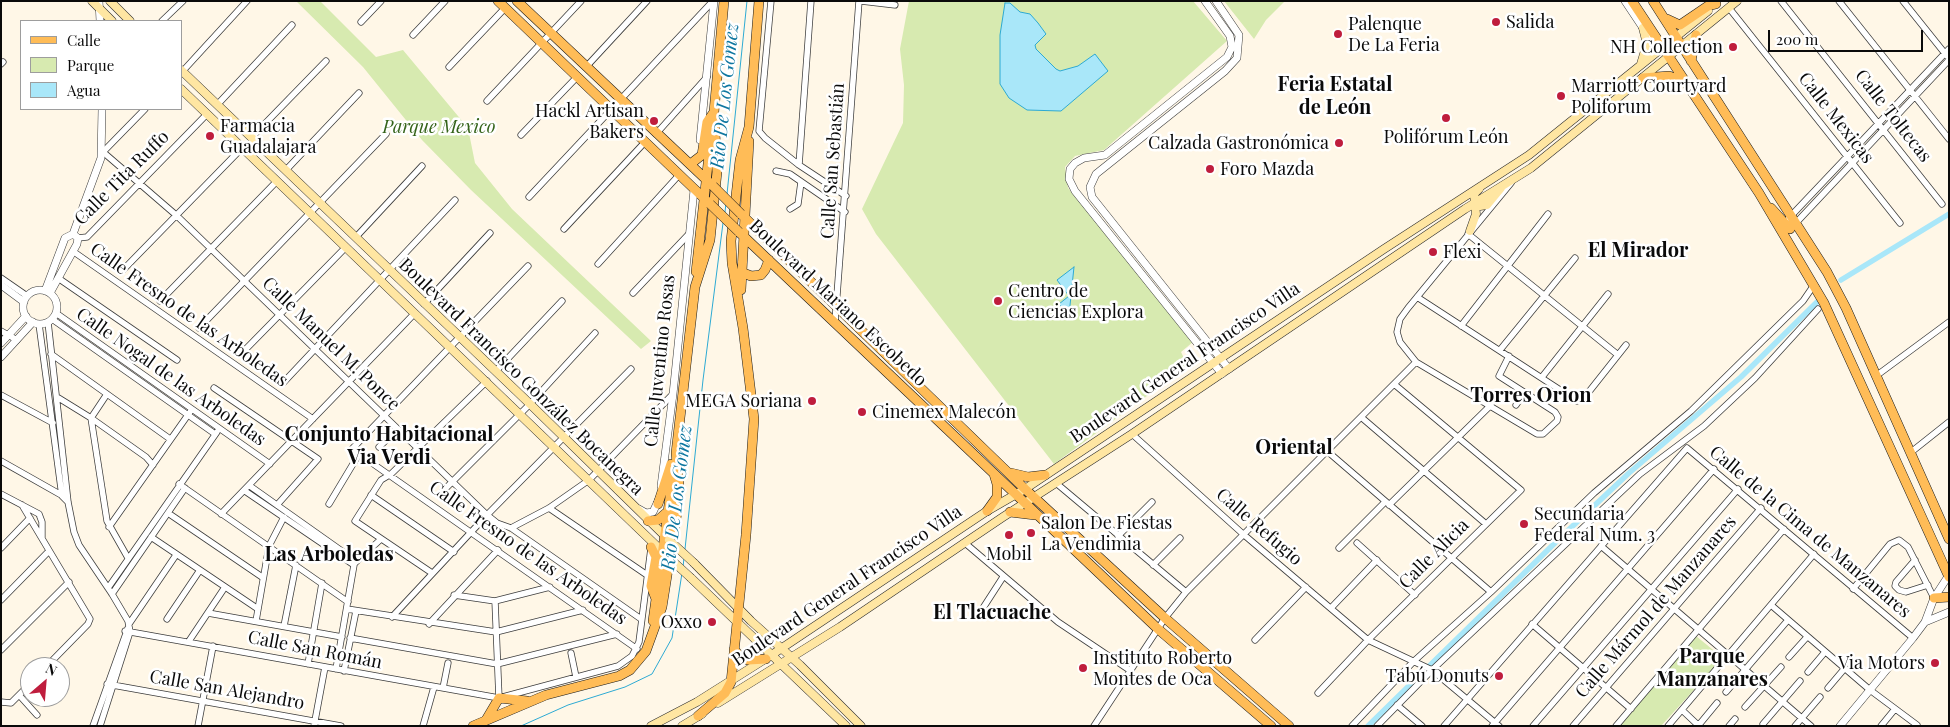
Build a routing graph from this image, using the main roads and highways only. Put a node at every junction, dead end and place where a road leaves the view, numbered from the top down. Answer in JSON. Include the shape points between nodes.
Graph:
{"nodes":[{"id":1,"x":92,"y":1,"type":"edge"},
{"id":2,"x":498,"y":1,"type":"edge"},
{"id":3,"x":517,"y":1,"type":"edge"},
{"id":4,"x":724,"y":1,"type":"edge"},
{"id":5,"x":759,"y":1,"type":"edge"},
{"id":6,"x":764,"y":1,"type":"edge"},
{"id":7,"x":1632,"y":1,"type":"edge"},
{"id":8,"x":1653,"y":1,"type":"edge"},
{"id":9,"x":1737,"y":1,"type":"edge"},
{"id":10,"x":112,"y":2,"type":"edge"},
{"id":11,"x":1718,"y":3,"type":"edge"},
{"id":12,"x":99,"y":5,"type":"edge"},
{"id":13,"x":1659,"y":10,"type":"junction"},
{"id":14,"x":111,"y":20,"type":"edge"},
{"id":15,"x":129,"y":20,"type":"edge"},
{"id":16,"x":1643,"y":28,"type":"road end"},
{"id":17,"x":756,"y":34,"type":"junction"},
{"id":18,"x":1696,"y":35,"type":"junction"},
{"id":19,"x":1677,"y":36,"type":"junction"},
{"id":20,"x":1683,"y":46,"type":"junction"},
{"id":21,"x":1663,"y":48,"type":"junction"},
{"id":22,"x":1669,"y":57,"type":"junction"},
{"id":23,"x":1691,"y":61,"type":"junction"},
{"id":24,"x":1640,"y":66,"type":"junction"},
{"id":25,"x":182,"y":71,"type":"edge"},
{"id":26,"x":1643,"y":78,"type":"junction"},
{"id":27,"x":1685,"y":82,"type":"junction"},
{"id":28,"x":182,"y":91,"type":"edge"},
{"id":29,"x":1704,"y":109,"type":"junction"},
{"id":30,"x":714,"y":112,"type":"junction"},
{"id":31,"x":1728,"y":117,"type":"junction"},
{"id":32,"x":749,"y":127,"type":"junction"},
{"id":33,"x":250,"y":136,"type":"junction"},
{"id":34,"x":665,"y":143,"type":"junction"},
{"id":35,"x":241,"y":146,"type":"junction"},
{"id":36,"x":656,"y":153,"type":"junction"},
{"id":37,"x":1529,"y":155,"type":"junction"},
{"id":38,"x":679,"y":157,"type":"junction"},
{"id":39,"x":690,"y":163,"type":"junction"},
{"id":40,"x":1531,"y":168,"type":"junction"},
{"id":41,"x":679,"y":174,"type":"junction"},
{"id":42,"x":1490,"y":179,"type":"junction"},
{"id":43,"x":710,"y":183,"type":"junction"},
{"id":44,"x":707,"y":201,"type":"junction"},
{"id":45,"x":1476,"y":202,"type":"junction"},
{"id":46,"x":745,"y":204,"type":"junction"},
{"id":47,"x":743,"y":215,"type":"junction"},
{"id":48,"x":1787,"y":225,"type":"junction"},
{"id":49,"x":757,"y":228,"type":"junction"},
{"id":50,"x":1469,"y":232,"type":"road end"},
{"id":51,"x":741,"y":234,"type":"junction"},
{"id":52,"x":766,"y":256,"type":"junction"},
{"id":53,"x":741,"y":262,"type":"junction"},
{"id":54,"x":741,"y":272,"type":"junction"},
{"id":55,"x":695,"y":287,"type":"junction"},
{"id":56,"x":743,"y":328,"type":"junction"},
{"id":57,"x":872,"y":341,"type":"junction"},
{"id":58,"x":860,"y":344,"type":"junction"},
{"id":59,"x":676,"y":453,"type":"junction"},
{"id":60,"x":992,"y":472,"type":"junction"},
{"id":61,"x":1008,"y":472,"type":"junction"},
{"id":62,"x":1045,"y":475,"type":"junction"},
{"id":63,"x":1025,"y":489,"type":"junction"},
{"id":64,"x":1014,"y":494,"type":"junction"},
{"id":65,"x":1036,"y":498,"type":"junction"},
{"id":66,"x":658,"y":504,"type":"road end"},
{"id":67,"x":1025,"y":504,"type":"junction"},
{"id":68,"x":986,"y":511,"type":"junction"},
{"id":69,"x":1010,"y":512,"type":"junction"},
{"id":70,"x":666,"y":513,"type":"junction"},
{"id":71,"x":1038,"y":516,"type":"junction"},
{"id":72,"x":648,"y":521,"type":"junction"},
{"id":73,"x":1929,"y":532,"type":"junction"},
{"id":74,"x":666,"y":539,"type":"junction"},
{"id":75,"x":1949,"y":540,"type":"edge"},
{"id":76,"x":651,"y":547,"type":"road end"},
{"id":77,"x":665,"y":554,"type":"junction"},
{"id":78,"x":1949,"y":562,"type":"edge"},
{"id":79,"x":1949,"y":576,"type":"edge"},
{"id":80,"x":1949,"y":597,"type":"edge"},
{"id":81,"x":1934,"y":598,"type":"road end"},
{"id":82,"x":656,"y":600,"type":"junction"},
{"id":83,"x":738,"y":608,"type":"junction"},
{"id":84,"x":736,"y":621,"type":"junction"},
{"id":85,"x":649,"y":642,"type":"junction"},
{"id":86,"x":734,"y":649,"type":"junction"},
{"id":87,"x":782,"y":649,"type":"junction"},
{"id":88,"x":802,"y":650,"type":"junction"},
{"id":89,"x":770,"y":657,"type":"junction"},
{"id":90,"x":791,"y":657,"type":"junction"},
{"id":91,"x":782,"y":662,"type":"junction"},
{"id":92,"x":800,"y":664,"type":"junction"},
{"id":93,"x":731,"y":682,"type":"junction"},
{"id":94,"x":530,"y":701,"type":"junction"},
{"id":95,"x":698,"y":716,"type":"junction"},
{"id":96,"x":485,"y":721,"type":"junction"},
{"id":97,"x":473,"y":726,"type":"edge"},
{"id":98,"x":651,"y":726,"type":"edge"},
{"id":99,"x":682,"y":726,"type":"edge"},
{"id":100,"x":846,"y":726,"type":"edge"},
{"id":101,"x":861,"y":726,"type":"edge"},
{"id":102,"x":1271,"y":726,"type":"edge"},
{"id":103,"x":1289,"y":726,"type":"edge"}],
"edges":[{"from":1,"to":12,"type":"main road"},
{"from":2,"to":36,"type":"main road","name":"Boulevard Mariano Escobedo"},
{"from":3,"to":34,"type":"main road","name":"Boulevard Mariano Escobedo"},
{"from":4,"to":30,"type":"main road"},
{"from":5,"to":17,"type":"main road"},
{"from":6,"to":17,"type":"main road"},
{"from":7,"to":21,"type":"main road"},
{"from":8,"to":13,"type":"main road"},
{"from":9,"to":18,"type":"main road"},
{"from":10,"to":15,"type":"main road"},
{"from":11,"to":13,"type":"main road","via":[[1680,25],[1669,22]]},
{"from":11,"to":19,"type":"main road","name":"Boulevard General Francisco Villa"},
{"from":12,"to":14,"type":"main road"},
{"from":13,"to":19,"type":"main road"},
{"from":16,"to":24,"type":"main road","via":[[1647,44]]},
{"from":17,"to":32,"type":"main road"},
{"from":18,"to":20,"type":"main road"},
{"from":18,"to":23,"type":"main road"},
{"from":19,"to":20,"type":"main road"},
{"from":19,"to":21,"type":"main road","name":"Boulevard General Francisco Villa"},
{"from":20,"to":22,"type":"main road"},
{"from":20,"to":23,"type":"main road"},
{"from":21,"to":22,"type":"main road"},
{"from":21,"to":24,"type":"main road","name":"Boulevard General Francisco Villa"},
{"from":22,"to":26,"type":"main road"},
{"from":22,"to":27,"type":"main road"},
{"from":23,"to":31,"type":"main road"},
{"from":24,"to":37,"type":"main road","name":"Boulevard General Francisco Villa"},
{"from":25,"to":33,"type":"main road","name":"Boulevard Francisco González Bocanegra"},
{"from":26,"to":27,"type":"main road","via":[[1669,76]]},
{"from":26,"to":40,"type":"main road"},
{"from":27,"to":29,"type":"main road"},
{"from":28,"to":35,"type":"main road","name":"Boulevard Francisco González Bocanegra"},
{"from":29,"to":31,"type":"main road","via":[[1714,108]]},
{"from":29,"to":48,"type":"main road","via":[[1765,204]]},
{"from":30,"to":39,"type":"main road","via":[[708,122],[702,155]]},
{"from":30,"to":43,"type":"main road"},
{"from":30,"to":55,"type":"main road","via":[[717,172],[710,240]]},
{"from":31,"to":48,"type":"main road"},
{"from":32,"to":46,"type":"main road"},
{"from":32,"to":56,"type":"main road","via":[[740,160],[731,241]]},
{"from":33,"to":35,"type":"main road"},
{"from":33,"to":72,"type":"main road","name":"Boulevard Francisco González Bocanegra","via":[[564,436]]},
{"from":34,"to":36,"type":"main road"},
{"from":34,"to":38,"type":"main road","name":"Boulevard Mariano Escobedo"},
{"from":35,"to":77,"type":"main road","name":"Boulevard Francisco González Bocanegra"},
{"from":36,"to":41,"type":"main road","name":"Boulevard Mariano Escobedo"},
{"from":37,"to":40,"type":"main road"},
{"from":37,"to":42,"type":"main road","name":"Boulevard General Francisco Villa"},
{"from":38,"to":39,"type":"main road","name":"Boulevard Mariano Escobedo"},
{"from":38,"to":41,"type":"main road","via":[[682,166]]},
{"from":39,"to":43,"type":"main road","name":"Boulevard Mariano Escobedo"},
{"from":40,"to":45,"type":"main road","via":[[1504,184],[1487,205],[1482,207]]},
{"from":41,"to":44,"type":"main road","name":"Boulevard Mariano Escobedo"},
{"from":42,"to":45,"type":"main road","via":[[1474,194]]},
{"from":42,"to":62,"type":"main road","name":"Boulevard General Francisco Villa"},
{"from":43,"to":44,"type":"main road"},
{"from":43,"to":47,"type":"main road","name":"Boulevard Mariano Escobedo","bridge":true},
{"from":44,"to":51,"type":"main road","name":"Boulevard Mariano Escobedo","bridge":true},
{"from":44,"to":55,"type":"main road"},
{"from":45,"to":50,"type":"main road","via":[[1475,220]]},
{"from":45,"to":65,"type":"main road","name":"Boulevard General Francisco Villa"},
{"from":46,"to":47,"type":"main road"},
{"from":46,"to":49,"type":"main road"},
{"from":47,"to":49,"type":"main road","name":"Boulevard Mariano Escobedo"},
{"from":47,"to":51,"type":"main road"},
{"from":48,"to":73,"type":"main road"},
{"from":48,"to":75,"type":"main road","via":[[1827,272],[1846,308]]},
{"from":49,"to":57,"type":"main road","name":"Boulevard Mariano Escobedo"},
{"from":51,"to":52,"type":"main road","name":"Boulevard Mariano Escobedo"},
{"from":51,"to":53,"type":"main road"},
{"from":52,"to":53,"type":"main road","via":[[749,252]]},
{"from":52,"to":54,"type":"main road","via":[[765,270],[760,275]]},
{"from":52,"to":58,"type":"main road","name":"Boulevard Mariano Escobedo"},
{"from":53,"to":54,"type":"main road"},
{"from":54,"to":56,"type":"main road"},
{"from":55,"to":59,"type":"main road"},
{"from":56,"to":83,"type":"main road","via":[[753,401],[754,436]]},
{"from":57,"to":58,"type":"main road"},
{"from":57,"to":61,"type":"main road","name":"Boulevard Mariano Escobedo"},
{"from":58,"to":60,"type":"main road","name":"Boulevard Mariano Escobedo"},
{"from":59,"to":66,"type":"main road"},
{"from":59,"to":70,"type":"main road"},
{"from":59,"to":85,"type":"main road","via":[[679,494],[668,582]]},
{"from":60,"to":64,"type":"main road","name":"Boulevard Mariano Escobedo"},
{"from":60,"to":68,"type":"main road","via":[[998,492]]},
{"from":61,"to":62,"type":"main road","via":[[1028,477]]},
{"from":61,"to":63,"type":"main road","name":"Boulevard Mariano Escobedo"},
{"from":62,"to":63,"type":"main road","name":"Boulevard General Francisco Villa"},
{"from":63,"to":64,"type":"main road","name":"Boulevard General Francisco Villa"},
{"from":63,"to":65,"type":"main road","name":"Boulevard Mariano Escobedo"},
{"from":64,"to":67,"type":"main road","name":"Boulevard Mariano Escobedo"},
{"from":64,"to":68,"type":"main road","name":"Boulevard General Francisco Villa"},
{"from":65,"to":67,"type":"main road","name":"Boulevard General Francisco Villa"},
{"from":65,"to":103,"type":"main road","name":"Boulevard Mariano Escobedo","via":[[1165,618]]},
{"from":67,"to":69,"type":"main road","name":"Boulevard General Francisco Villa"},
{"from":67,"to":71,"type":"main road","name":"Boulevard Mariano Escobedo"},
{"from":68,"to":87,"type":"main road","name":"Boulevard General Francisco Villa"},
{"from":69,"to":71,"type":"main road"},
{"from":69,"to":88,"type":"main road","name":"Boulevard General Francisco Villa"},
{"from":70,"to":72,"type":"main road","via":[[658,520]]},
{"from":70,"to":74,"type":"main road"},
{"from":71,"to":102,"type":"main road","name":"Boulevard Mariano Escobedo","via":[[1158,629]]},
{"from":72,"to":74,"type":"main road","name":"Boulevard Francisco González Bocanegra"},
{"from":73,"to":78,"type":"main road"},
{"from":73,"to":79,"type":"main road"},
{"from":74,"to":77,"type":"main road"},
{"from":74,"to":83,"type":"main road","name":"Boulevard Francisco González Bocanegra","bridge":true},
{"from":76,"to":82,"type":"main road","via":[[656,561],[651,589]]},
{"from":77,"to":82,"type":"main road"},
{"from":77,"to":84,"type":"main road","name":"Boulevard Francisco González Bocanegra","bridge":true},
{"from":80,"to":81,"type":"main road"},
{"from":82,"to":85,"type":"main road"},
{"from":83,"to":84,"type":"main road"},
{"from":83,"to":87,"type":"main road","name":"Boulevard Francisco González Bocanegra"},
{"from":84,"to":86,"type":"main road"},
{"from":84,"to":89,"type":"main road","name":"Boulevard Francisco González Bocanegra"},
{"from":85,"to":94,"type":"main road","via":[[638,663],[619,676],[570,687]]},
{"from":86,"to":89,"type":"main road","via":[[740,657],[748,660]]},
{"from":86,"to":93,"type":"main road"},
{"from":87,"to":89,"type":"main road","name":"Boulevard General Francisco Villa"},
{"from":87,"to":90,"type":"main road","name":"Boulevard Francisco González Bocanegra"},
{"from":88,"to":90,"type":"main road","name":"Boulevard General Francisco Villa"},
{"from":88,"to":92,"type":"main road"},
{"from":89,"to":91,"type":"main road","name":"Boulevard Francisco González Bocanegra"},
{"from":89,"to":93,"type":"main road","name":"Boulevard General Francisco Villa"},
{"from":90,"to":91,"type":"main road","name":"Boulevard General Francisco Villa"},
{"from":90,"to":92,"type":"main road","name":"Boulevard Francisco González Bocanegra"},
{"from":91,"to":95,"type":"main road","name":"Boulevard General Francisco Villa"},
{"from":91,"to":100,"type":"main road","name":"Boulevard Francisco González Bocanegra"},
{"from":92,"to":101,"type":"main road","name":"Boulevard Francisco González Bocanegra"},
{"from":93,"to":95,"type":"main road","via":[[725,693]]},
{"from":93,"to":98,"type":"main road","name":"Boulevard General Francisco Villa"},
{"from":94,"to":96,"type":"main road"},
{"from":94,"to":96,"type":"main road","via":[[499,698]]},
{"from":95,"to":99,"type":"main road","name":"Boulevard General Francisco Villa"},
{"from":96,"to":97,"type":"main road"}]}
